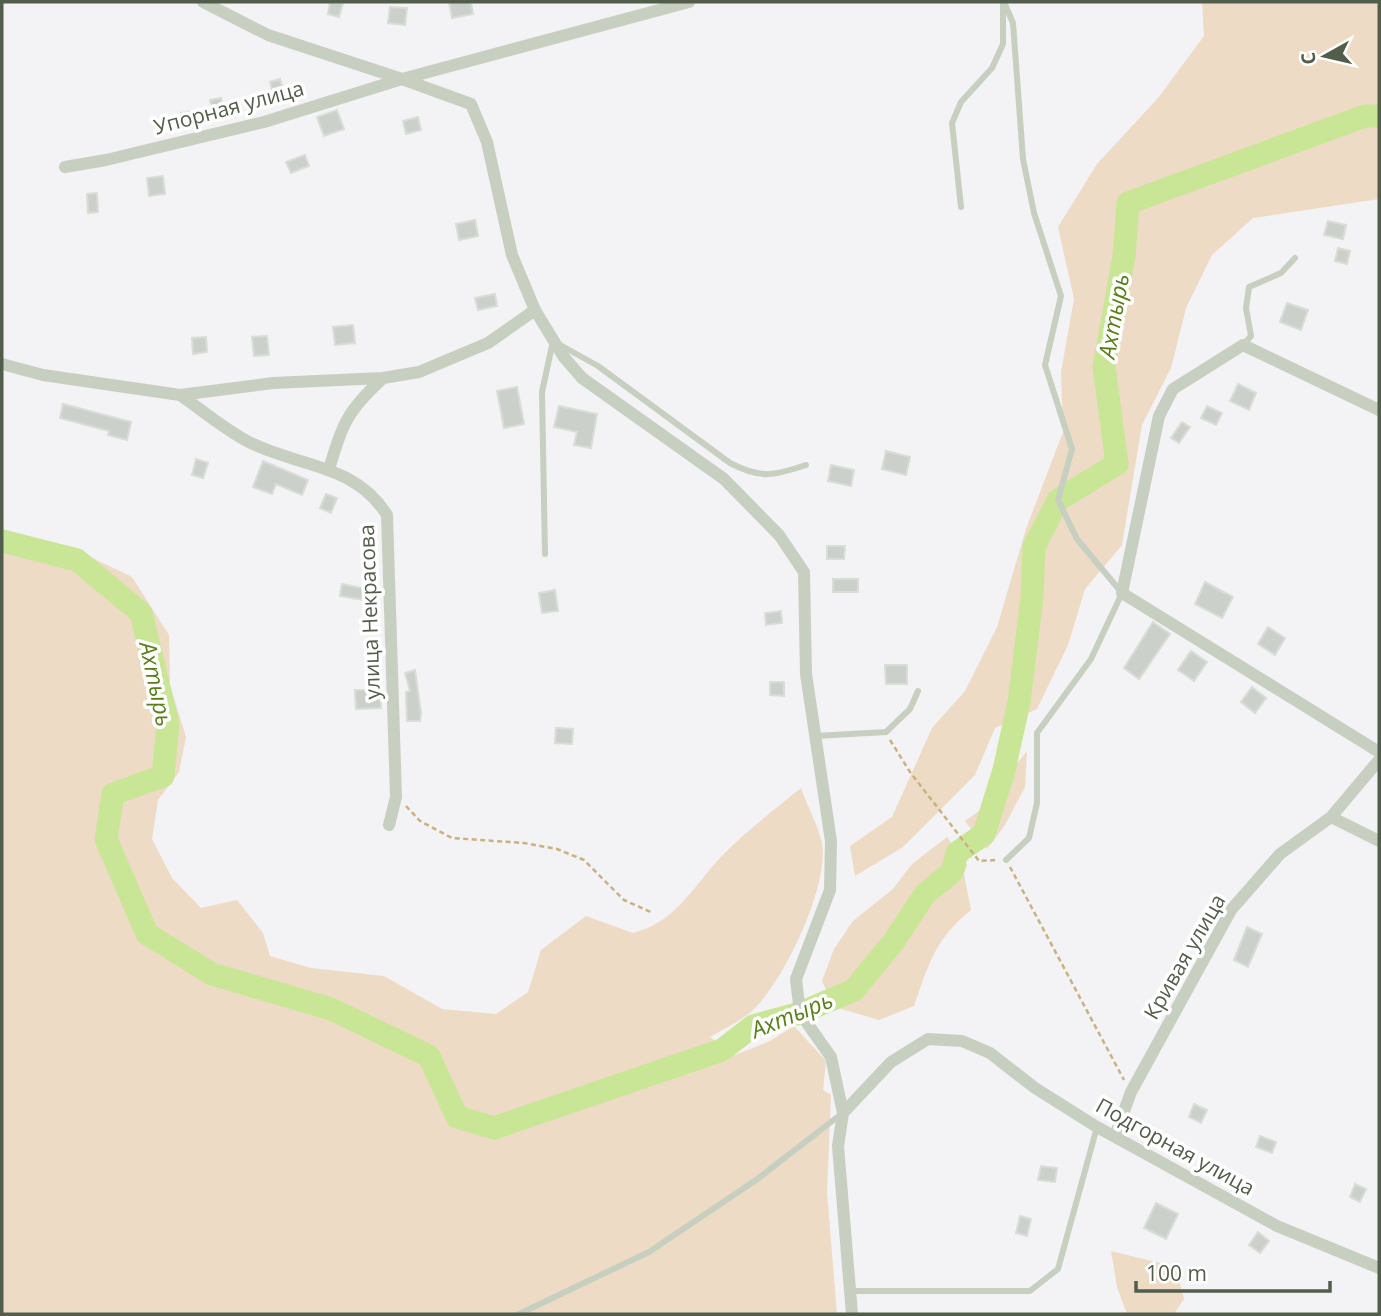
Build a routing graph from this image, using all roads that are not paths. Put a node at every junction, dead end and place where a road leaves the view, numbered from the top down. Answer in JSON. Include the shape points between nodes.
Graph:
{"nodes":[{"id":1,"x":203,"y":2,"type":"edge"},
{"id":2,"x":689,"y":2,"type":"edge"},
{"id":3,"x":1004,"y":2,"type":"edge"},
{"id":4,"x":402,"y":79,"type":"junction"},
{"id":5,"x":65,"y":167,"type":"dead end"},
{"id":6,"x":961,"y":207,"type":"dead end"},
{"id":7,"x":1295,"y":258,"type":"dead end"},
{"id":8,"x":536,"y":310,"type":"junction"},
{"id":9,"x":553,"y":341,"type":"junction"},
{"id":10,"x":1242,"y":345,"type":"junction"},
{"id":11,"x":2,"y":364,"type":"edge"},
{"id":12,"x":383,"y":378,"type":"junction"},
{"id":13,"x":180,"y":395,"type":"junction"},
{"id":14,"x":1379,"y":410,"type":"edge"},
{"id":15,"x":806,"y":465,"type":"dead end"},
{"id":16,"x":329,"y":469,"type":"junction"},
{"id":17,"x":545,"y":554,"type":"dead end"},
{"id":18,"x":1122,"y":593,"type":"junction"},
{"id":19,"x":918,"y":691,"type":"dead end"},
{"id":20,"x":815,"y":736,"type":"junction"},
{"id":21,"x":1379,"y":752,"type":"edge"},
{"id":22,"x":1379,"y":760,"type":"edge"},
{"id":23,"x":1331,"y":817,"type":"junction"},
{"id":24,"x":389,"y":825,"type":"dead end"},
{"id":25,"x":1379,"y":841,"type":"edge"},
{"id":26,"x":1006,"y":860,"type":"road end"},
{"id":27,"x":843,"y":1113,"type":"junction"},
{"id":28,"x":1097,"y":1126,"type":"junction"},
{"id":29,"x":1115,"y":1136,"type":"junction"},
{"id":30,"x":1379,"y":1268,"type":"edge"},
{"id":31,"x":849,"y":1291,"type":"junction"},
{"id":32,"x":519,"y":1314,"type":"edge"},
{"id":33,"x":852,"y":1314,"type":"edge"}],
"edges":[{"from":1,"to":4,"type":"street","via":[[268,35]]},
{"from":2,"to":4,"type":"street","name":"Упорная улица"},
{"from":3,"to":6,"type":"lane","via":[[1003,44],[992,68],[961,103],[952,123]]},
{"from":3,"to":18,"type":"lane","via":[[1013,23],[1023,159],[1034,213],[1061,296],[1045,365],[1072,449],[1058,500],[1077,539]]},
{"from":4,"to":5,"type":"street","name":"Упорная улица","via":[[264,122]]},
{"from":4,"to":8,"type":"street","via":[[471,104],[487,142],[512,255]]},
{"from":7,"to":10,"type":"lane","via":[[1281,273],[1249,287],[1246,308],[1251,336]]},
{"from":8,"to":9,"type":"street"},
{"from":8,"to":12,"type":"street","name":"улица Некрасова","via":[[488,343],[419,372]]},
{"from":9,"to":15,"type":"lane","via":[[598,366],[730,463],[752,474],[775,475]]},
{"from":9,"to":17,"type":"lane","via":[[542,392]]},
{"from":9,"to":20,"type":"street","via":[[582,378],[724,479],[779,535],[804,572],[806,674]]},
{"from":10,"to":14,"type":"street"},
{"from":10,"to":18,"type":"street","via":[[1173,389],[1159,416]]},
{"from":11,"to":13,"type":"street","name":"улица Некрасова","via":[[43,375]]},
{"from":12,"to":13,"type":"street","name":"улица Некрасова","via":[[273,383]]},
{"from":12,"to":16,"type":"street","via":[[354,404]]},
{"from":13,"to":16,"type":"street","name":"улица Некрасова","via":[[248,442]]},
{"from":16,"to":24,"type":"street","name":"улица Некрасова","via":[[376,497],[387,515],[396,797]]},
{"from":18,"to":21,"type":"street"},
{"from":18,"to":26,"type":"lane","via":[[1091,659],[1037,733],[1037,803],[1029,838]]},
{"from":19,"to":20,"type":"lane","via":[[909,709],[886,732]]},
{"from":20,"to":27,"type":"street","via":[[831,841],[830,890],[796,979],[800,1013],[831,1057]]},
{"from":22,"to":23,"type":"street","name":"Кривая улица"},
{"from":23,"to":25,"type":"street"},
{"from":23,"to":29,"type":"street","name":"Кривая улица","via":[[1280,854],[1231,909],[1131,1092]]},
{"from":27,"to":28,"type":"street","name":"Подгорная улица","via":[[891,1062],[928,1039],[962,1041],[990,1053],[1035,1088]]},
{"from":27,"to":31,"type":"street","via":[[838,1146]]},
{"from":27,"to":32,"type":"lane","via":[[757,1180],[649,1252]]},
{"from":28,"to":29,"type":"street","name":"Подгорная улица"},
{"from":28,"to":31,"type":"lane","via":[[1058,1269],[1030,1291]]},
{"from":29,"to":30,"type":"street","name":"Подгорная улица","via":[[1277,1226]]},
{"from":31,"to":33,"type":"street"}]}
